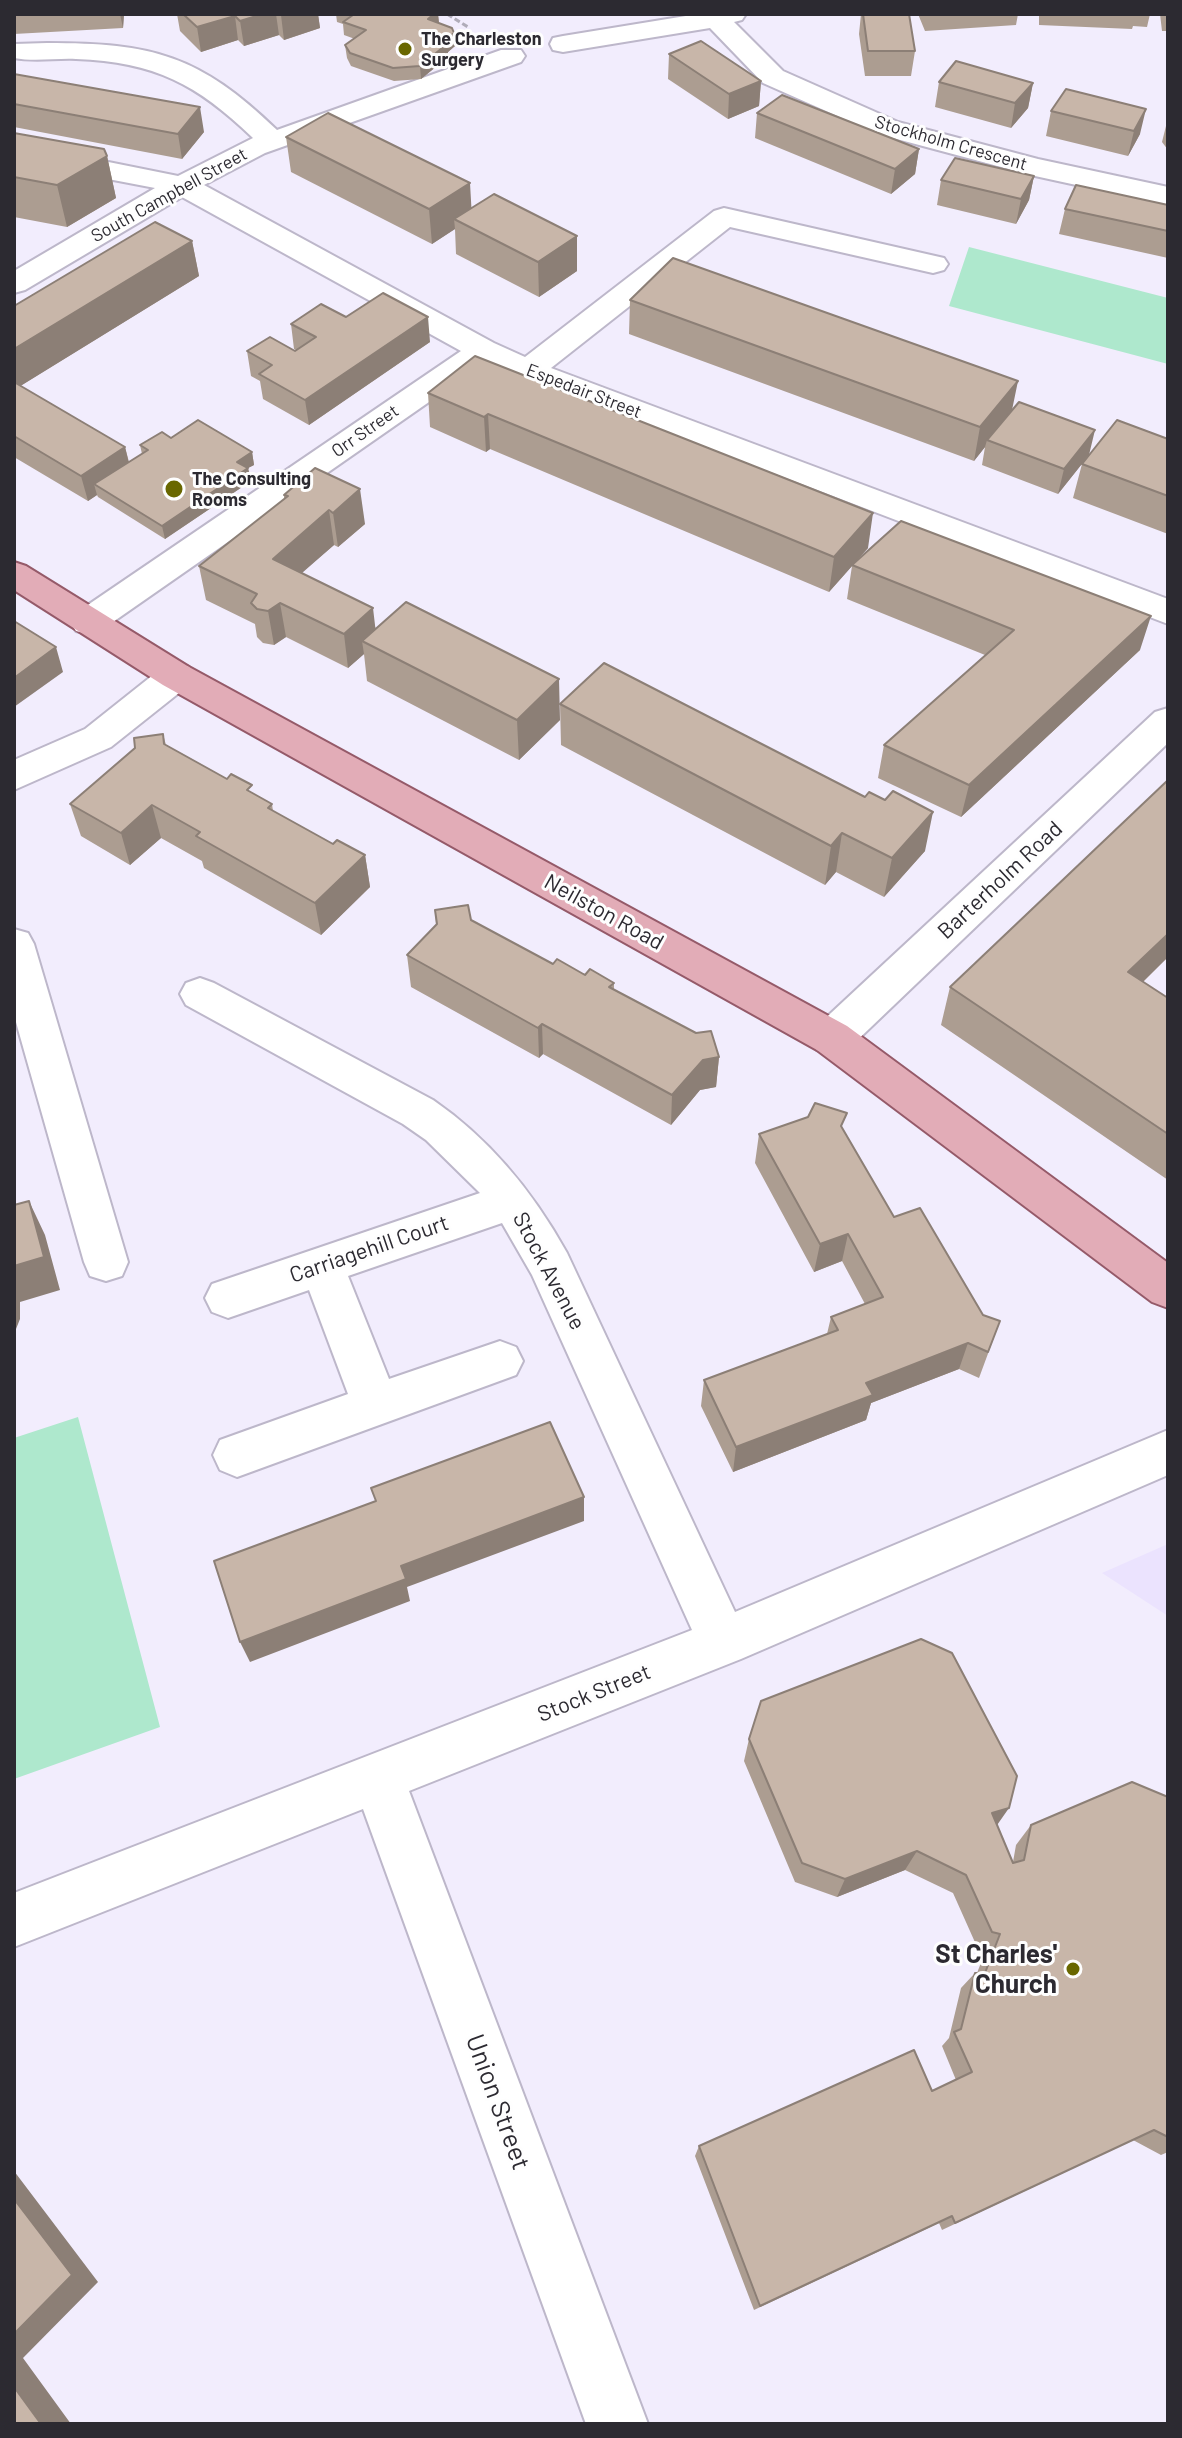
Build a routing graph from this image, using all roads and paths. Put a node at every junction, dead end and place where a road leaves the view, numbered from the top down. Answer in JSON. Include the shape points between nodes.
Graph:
{"nodes":[{"id":1,"x":725,"y":17,"type":"edge"},
{"id":2,"x":563,"y":44,"type":"dead end"},
{"id":3,"x":19,"y":51,"type":"dead end"},
{"id":4,"x":511,"y":56,"type":"dead end"},
{"id":5,"x":272,"y":141,"type":"junction"},
{"id":6,"x":14,"y":152,"type":"edge"},
{"id":7,"x":182,"y":185,"type":"junction"},
{"id":8,"x":1168,"y":196,"type":"edge"},
{"id":9,"x":933,"y":264,"type":"dead end"},
{"id":10,"x":14,"y":284,"type":"edge"},
{"id":11,"x":483,"y":350,"type":"junction"},
{"id":12,"x":528,"y":370,"type":"junction"},
{"id":13,"x":14,"y":574,"type":"edge"},
{"id":14,"x":1168,"y":612,"type":"edge"},
{"id":15,"x":88,"y":622,"type":"junction"},
{"id":16,"x":176,"y":676,"type":"junction"},
{"id":17,"x":1168,"y":721,"type":"edge"},
{"id":18,"x":14,"y":776,"type":"edge"},
{"id":19,"x":14,"y":944,"type":"edge"},
{"id":20,"x":200,"y":994,"type":"dead end"},
{"id":21,"x":832,"y":1038,"type":"junction"},
{"id":22,"x":511,"y":1201,"type":"junction"},
{"id":23,"x":106,"y":1262,"type":"dead end"},
{"id":24,"x":322,"y":1266,"type":"junction"},
{"id":25,"x":1168,"y":1288,"type":"edge"},
{"id":26,"x":228,"y":1298,"type":"dead end"},
{"id":27,"x":500,"y":1361,"type":"dead end"},
{"id":28,"x":376,"y":1405,"type":"junction"},
{"id":29,"x":1168,"y":1452,"type":"edge"},
{"id":30,"x":237,"y":1455,"type":"dead end"},
{"id":31,"x":723,"y":1642,"type":"junction"},
{"id":32,"x":378,"y":1779,"type":"junction"},
{"id":33,"x":14,"y":1920,"type":"edge"},
{"id":34,"x":617,"y":2424,"type":"edge"}],
"edges":[{"from":1,"to":2,"type":"street"},
{"from":1,"to":8,"type":"street","name":"Stockholm Crescent","via":[[773,77],[888,128]]},
{"from":3,"to":5,"type":"street","via":[[104,50],[179,70],[225,97]]},
{"from":4,"to":5,"type":"street","name":"South Campbell Street"},
{"from":5,"to":7,"type":"street","name":"South Campbell Street"},
{"from":6,"to":7,"type":"street","name":"Espedair Street"},
{"from":7,"to":10,"type":"street","name":"South Campbell Street"},
{"from":7,"to":11,"type":"street","name":"Espedair Street"},
{"from":9,"to":12,"type":"street","via":[[724,217]]},
{"from":11,"to":12,"type":"street","name":"Espedair Street"},
{"from":11,"to":15,"type":"street","name":"Orr Street"},
{"from":12,"to":14,"type":"street","name":"Espedair Street"},
{"from":13,"to":15,"type":"main road","name":"Neilston Road"},
{"from":15,"to":16,"type":"main road","name":"Neilston Road"},
{"from":16,"to":18,"type":"street","via":[[98,738]]},
{"from":16,"to":21,"type":"main road","name":"Neilston Road"},
{"from":17,"to":21,"type":"street","name":"Barterholm Road"},
{"from":19,"to":23,"type":"street"},
{"from":20,"to":22,"type":"street","name":"Stock Avenue","via":[[418,1112],[463,1147]]},
{"from":21,"to":25,"type":"main road","name":"Neilston Road"},
{"from":22,"to":24,"type":"street","name":"Carriagehill Court"},
{"from":22,"to":31,"type":"street","name":"Stock Avenue","via":[[551,1267]]},
{"from":24,"to":26,"type":"street","name":"Carriagehill Court"},
{"from":24,"to":28,"type":"street"},
{"from":27,"to":28,"type":"street"},
{"from":28,"to":30,"type":"street"},
{"from":29,"to":31,"type":"street","name":"Stock Street"},
{"from":31,"to":32,"type":"street","name":"Stock Street"},
{"from":32,"to":33,"type":"street","name":"Stock Street"},
{"from":32,"to":34,"type":"street","name":"Union Street"}]}
